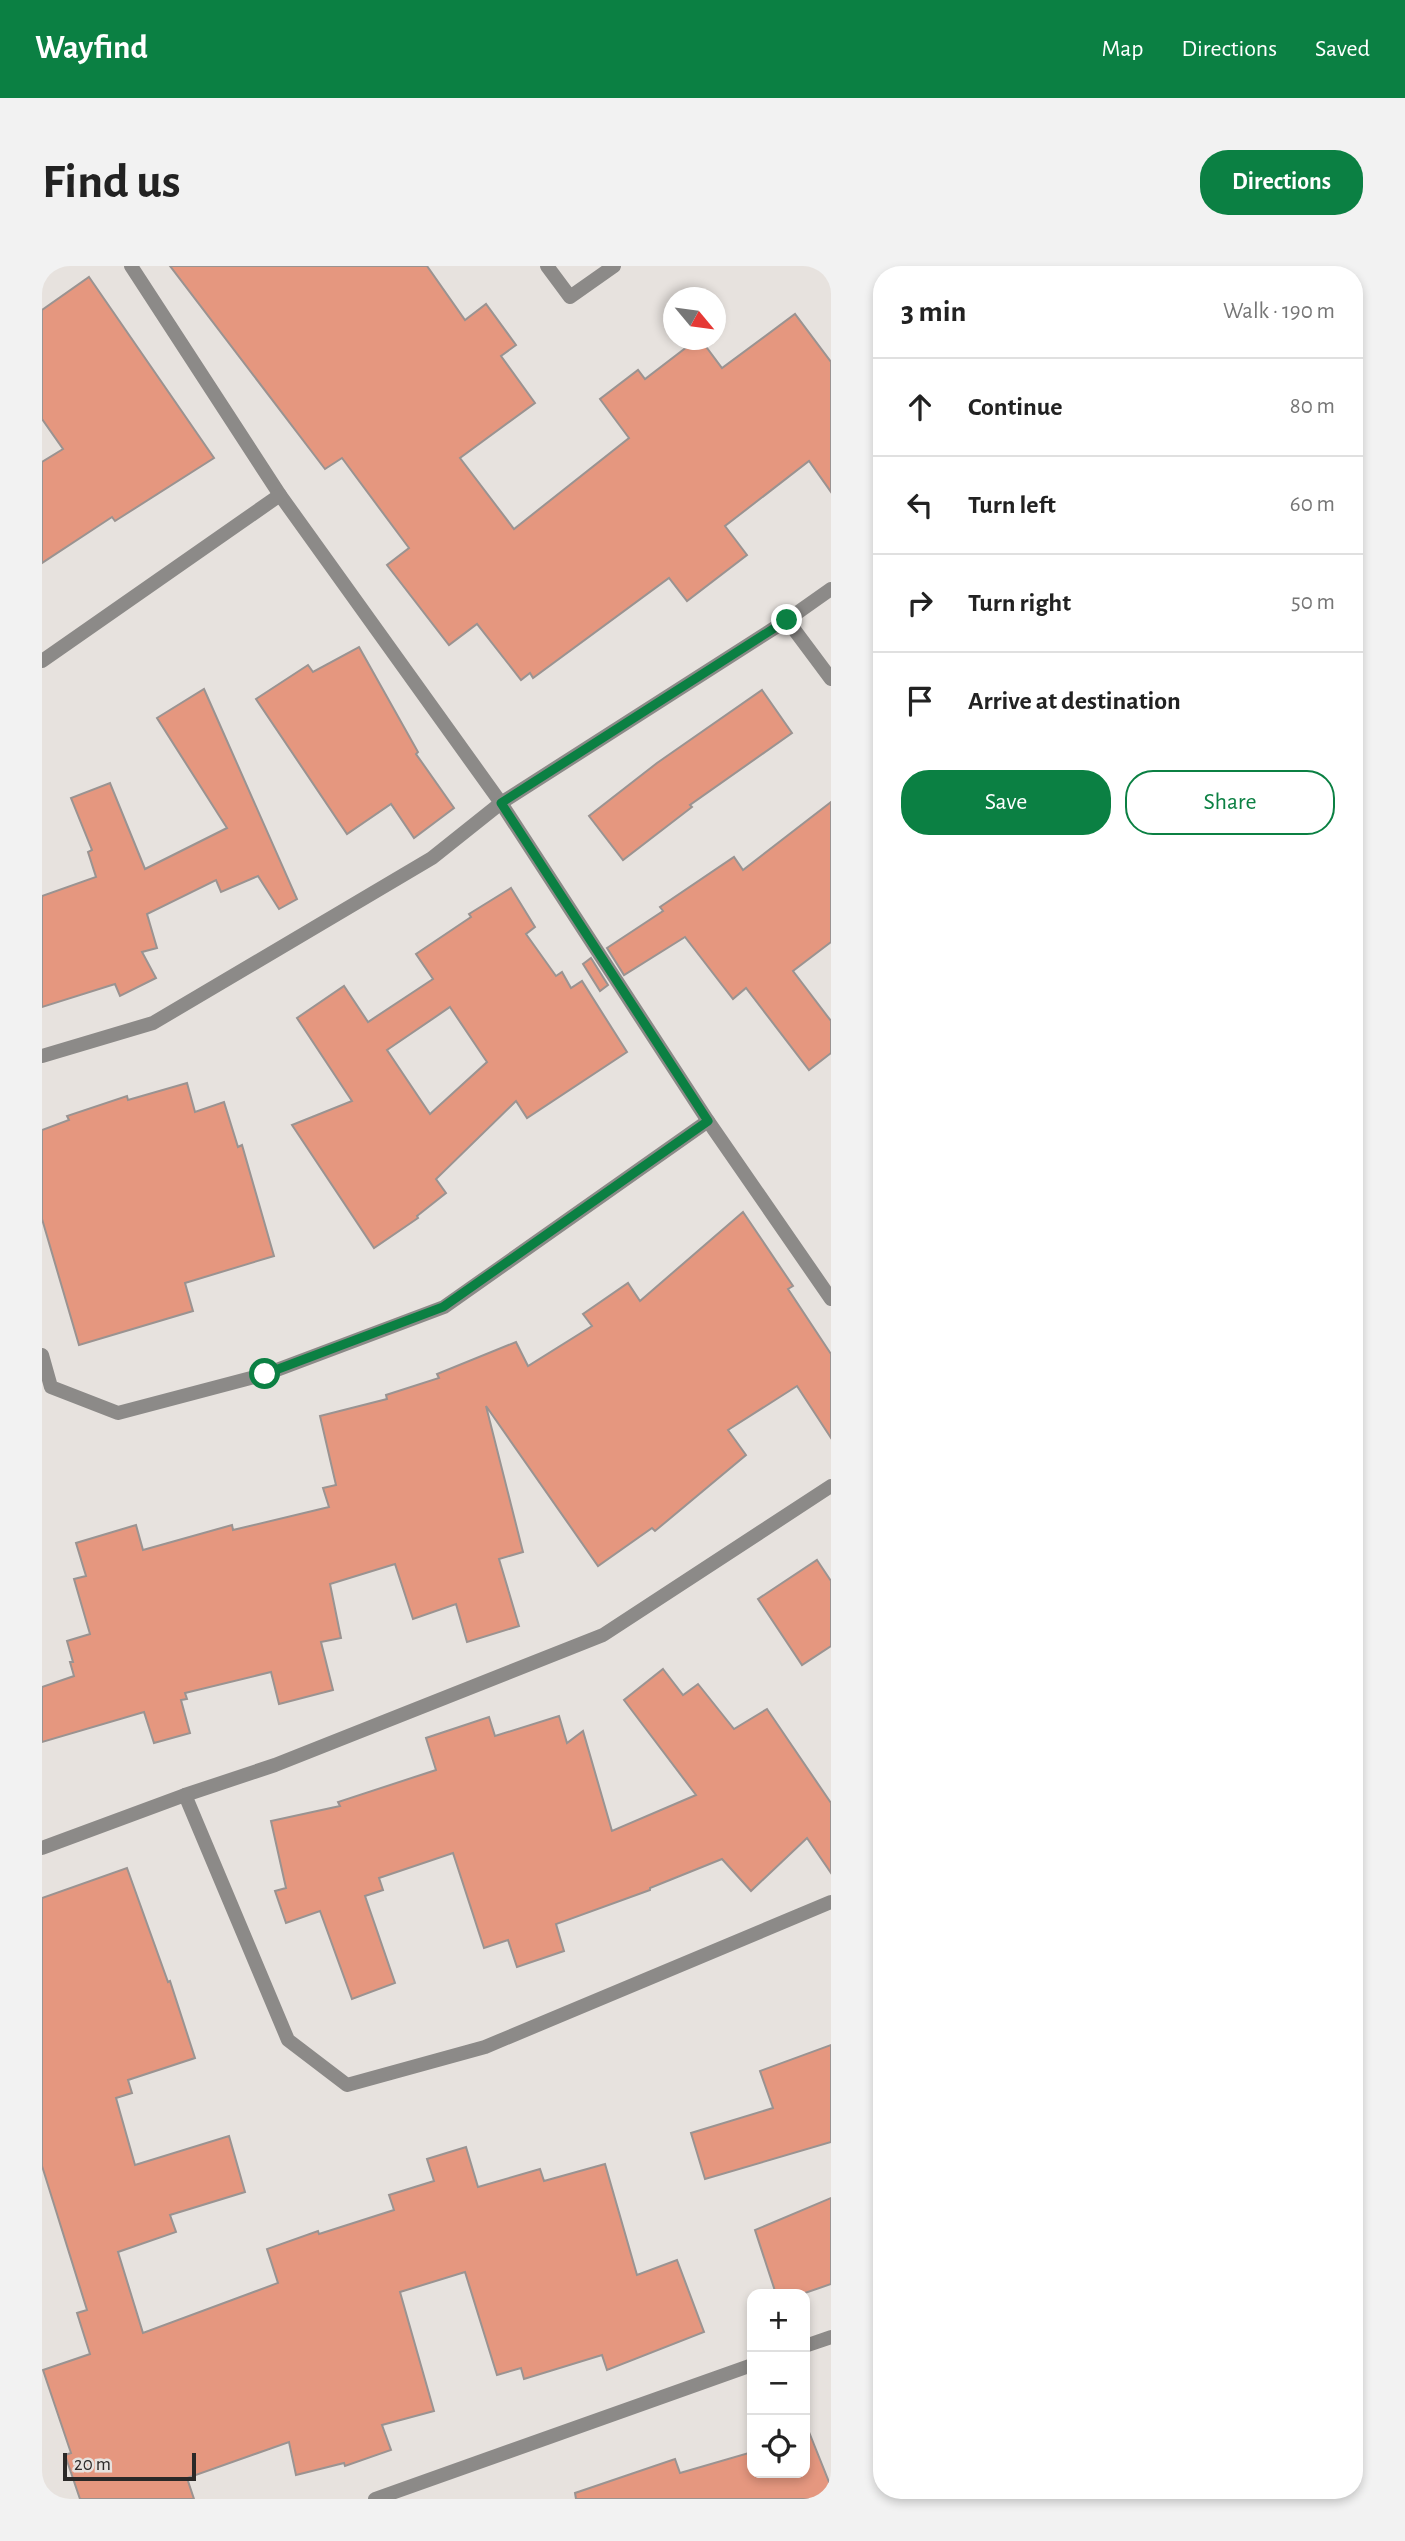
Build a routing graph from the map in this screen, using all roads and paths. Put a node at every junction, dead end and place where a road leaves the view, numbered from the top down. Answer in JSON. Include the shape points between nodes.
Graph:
{"nodes":[{"id":1,"x":131,"y":266,"type":"edge"},
{"id":2,"x":547,"y":266,"type":"edge"},
{"id":3,"x":614,"y":266,"type":"edge"},
{"id":4,"x":280,"y":495,"type":"junction"},
{"id":5,"x":831,"y":589,"type":"edge"},
{"id":6,"x":787,"y":620,"type":"junction"},
{"id":7,"x":42,"y":661,"type":"edge"},
{"id":8,"x":831,"y":679,"type":"edge"},
{"id":9,"x":501,"y":803,"type":"junction"},
{"id":10,"x":42,"y":1056,"type":"edge"},
{"id":11,"x":708,"y":1121,"type":"junction"},
{"id":12,"x":831,"y":1299,"type":"edge"},
{"id":13,"x":42,"y":1355,"type":"edge"},
{"id":14,"x":831,"y":1486,"type":"edge"},
{"id":15,"x":185,"y":1795,"type":"junction"},
{"id":16,"x":42,"y":1848,"type":"edge"},
{"id":17,"x":831,"y":1902,"type":"edge"},
{"id":18,"x":831,"y":2337,"type":"edge"},
{"id":19,"x":810,"y":2344,"type":"edge"},
{"id":20,"x":747,"y":2367,"type":"edge"},
{"id":21,"x":375,"y":2499,"type":"edge"}],
"edges":[{"from":1,"to":4,"type":"street"},
{"from":2,"to":3,"type":"street","via":[[570,297]]},
{"from":4,"to":7,"type":"street"},
{"from":4,"to":9,"type":"street"},
{"from":5,"to":6,"type":"street"},
{"from":6,"to":8,"type":"street"},
{"from":6,"to":9,"type":"street"},
{"from":9,"to":10,"type":"street","via":[[432,858],[153,1023]]},
{"from":9,"to":11,"type":"street"},
{"from":11,"to":12,"type":"street"},
{"from":11,"to":13,"type":"street","via":[[443,1307],[265,1374],[118,1413],[51,1387]]},
{"from":14,"to":15,"type":"street","via":[[603,1635],[275,1765]]},
{"from":15,"to":16,"type":"street"},
{"from":15,"to":17,"type":"street","via":[[288,2040],[348,2085],[485,2047]]},
{"from":18,"to":19,"type":"street"},
{"from":20,"to":21,"type":"street"}]}
